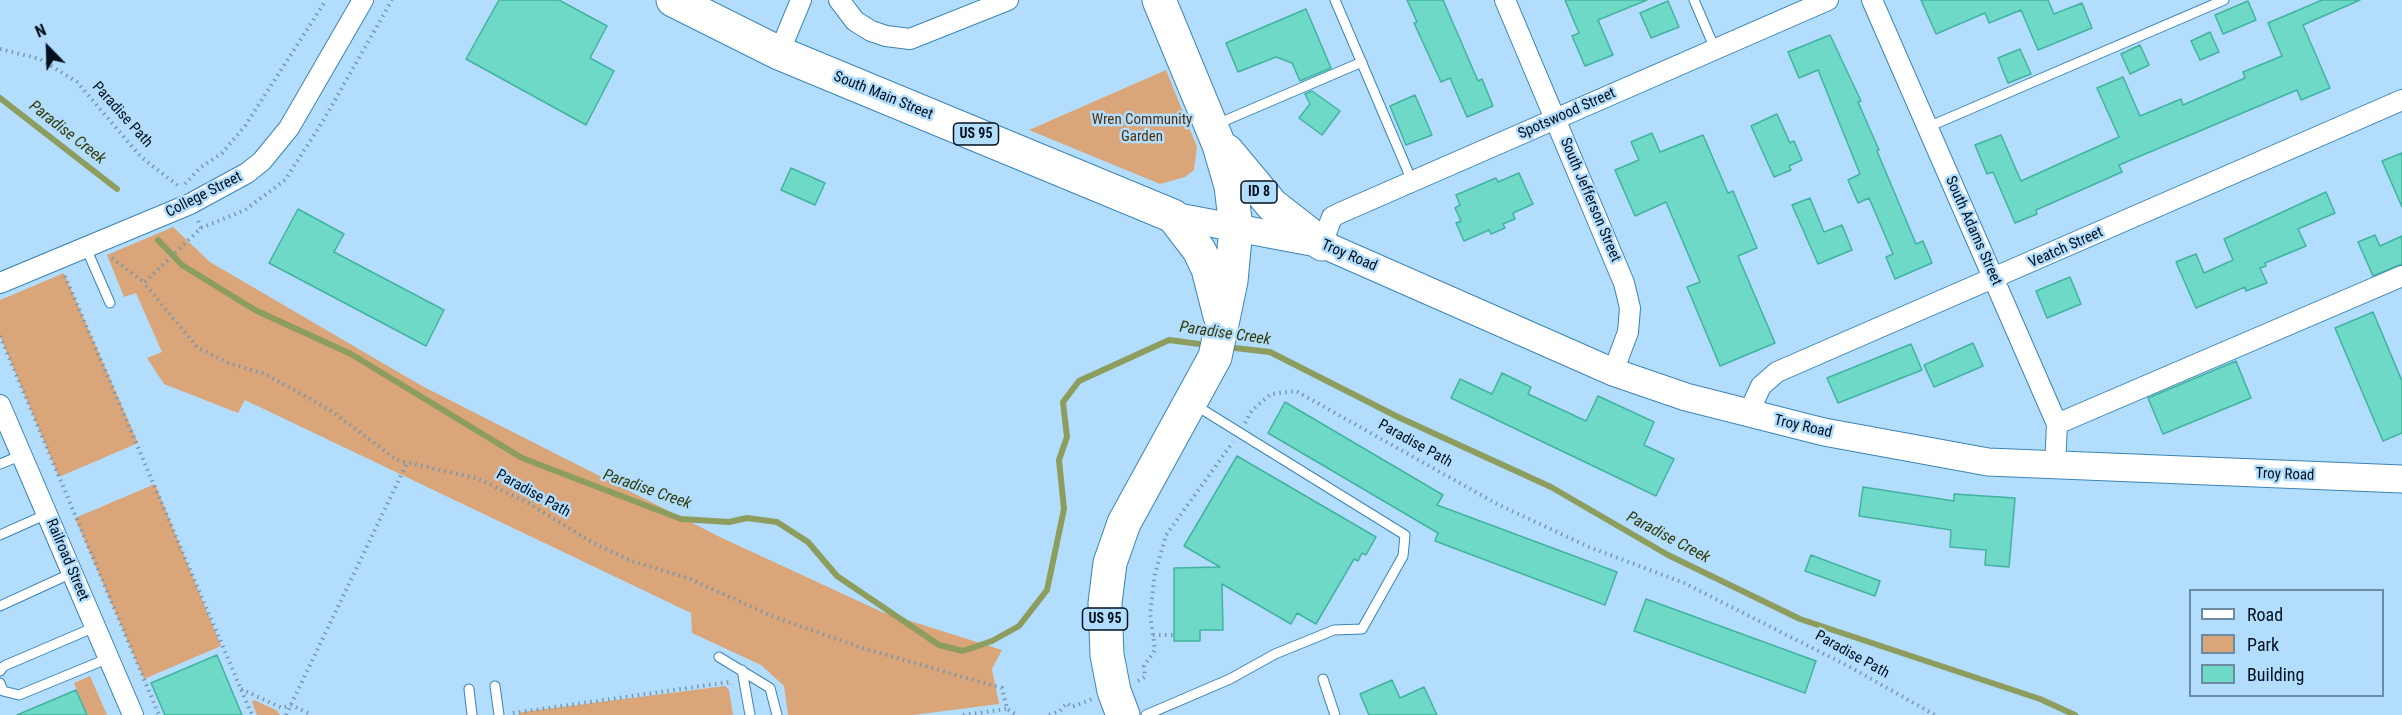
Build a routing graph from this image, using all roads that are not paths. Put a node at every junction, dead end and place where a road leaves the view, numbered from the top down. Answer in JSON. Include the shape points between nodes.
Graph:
{"nodes":[{"id":1,"x":363,"y":0,"type":"edge"},
{"id":2,"x":673,"y":0,"type":"edge"},
{"id":3,"x":801,"y":0,"type":"edge"},
{"id":4,"x":839,"y":0,"type":"edge"},
{"id":5,"x":1008,"y":0,"type":"edge"},
{"id":6,"x":1159,"y":0,"type":"edge"},
{"id":7,"x":1335,"y":0,"type":"edge"},
{"id":8,"x":1504,"y":0,"type":"edge"},
{"id":9,"x":1694,"y":0,"type":"edge"},
{"id":10,"x":1828,"y":0,"type":"edge"},
{"id":11,"x":1872,"y":0,"type":"edge"},
{"id":12,"x":2224,"y":0,"type":"edge"},
{"id":13,"x":1715,"y":49,"type":"junction"},
{"id":14,"x":779,"y":53,"type":"junction"},
{"id":15,"x":1362,"y":62,"type":"junction"},
{"id":16,"x":2402,"y":100,"type":"edge"},
{"id":17,"x":1556,"y":118,"type":"junction"},
{"id":18,"x":1212,"y":126,"type":"junction"},
{"id":19,"x":1928,"y":127,"type":"junction"},
{"id":20,"x":1412,"y":181,"type":"junction"},
{"id":21,"x":1173,"y":216,"type":"junction"},
{"id":22,"x":1236,"y":228,"type":"junction"},
{"id":23,"x":1322,"y":244,"type":"junction"},
{"id":24,"x":86,"y":248,"type":"junction"},
{"id":25,"x":2402,"y":276,"type":"edge"},
{"id":26,"x":1994,"y":280,"type":"junction"},
{"id":27,"x":0,"y":283,"type":"edge"},
{"id":28,"x":110,"y":303,"type":"dead end"},
{"id":29,"x":1218,"y":345,"type":"junction"},
{"id":30,"x":1613,"y":372,"type":"junction"},
{"id":31,"x":1191,"y":402,"type":"junction"},
{"id":32,"x":0,"y":405,"type":"edge"},
{"id":33,"x":1748,"y":414,"type":"junction"},
{"id":34,"x":2057,"y":424,"type":"junction"},
{"id":35,"x":22,"y":455,"type":"junction"},
{"id":36,"x":0,"y":464,"type":"edge"},
{"id":37,"x":2055,"y":466,"type":"junction"},
{"id":38,"x":2402,"y":479,"type":"edge"},
{"id":39,"x":47,"y":514,"type":"junction"},
{"id":40,"x":0,"y":535,"type":"edge"},
{"id":41,"x":72,"y":573,"type":"junction"},
{"id":42,"x":0,"y":606,"type":"edge"},
{"id":43,"x":95,"y":627,"type":"junction"},
{"id":44,"x":719,"y":657,"type":"dead end"},
{"id":45,"x":109,"y":658,"type":"junction"},
{"id":46,"x":0,"y":670,"type":"edge"},
{"id":47,"x":742,"y":670,"type":"junction"},
{"id":48,"x":1323,"y":680,"type":"dead end"},
{"id":49,"x":0,"y":683,"type":"edge"},
{"id":50,"x":495,"y":686,"type":"dead end"},
{"id":51,"x":469,"y":689,"type":"dead end"},
{"id":52,"x":1119,"y":703,"type":"edge"},
{"id":53,"x":133,"y":715,"type":"edge"},
{"id":54,"x":472,"y":715,"type":"edge"},
{"id":55,"x":499,"y":715,"type":"edge"},
{"id":56,"x":750,"y":715,"type":"edge"},
{"id":57,"x":777,"y":715,"type":"edge"},
{"id":58,"x":1146,"y":715,"type":"edge"},
{"id":59,"x":1335,"y":715,"type":"edge"}],
"edges":[{"from":1,"to":24,"type":"street","name":"College Street","via":[[290,128],[262,161],[226,186]]},
{"from":2,"to":14,"type":"highway","number":"US 95"},
{"from":3,"to":14,"type":"street"},
{"from":4,"to":5,"type":"street","via":[[855,21],[871,31],[910,39]]},
{"from":6,"to":18,"type":"highway","number":"US 95"},
{"from":7,"to":15,"type":"lane"},
{"from":8,"to":17,"type":"street","name":"South Jefferson Street"},
{"from":9,"to":13,"type":"lane"},
{"from":10,"to":13,"type":"street","name":"Spotswood Street"},
{"from":11,"to":19,"type":"street","name":"South Adams Street"},
{"from":12,"to":19,"type":"lane"},
{"from":13,"to":17,"type":"street","name":"Spotswood Street"},
{"from":14,"to":21,"type":"highway","name":"South Main Street","number":"US 95"},
{"from":15,"to":18,"type":"lane"},
{"from":15,"to":20,"type":"lane"},
{"from":16,"to":26,"type":"street","name":"Veatch Street"},
{"from":17,"to":20,"type":"street","name":"Spotswood Street"},
{"from":17,"to":30,"type":"street","name":"South Jefferson Street","via":[[1628,299],[1628,332]]},
{"from":18,"to":22,"type":"highway","number":"US 95","via":[[1226,166]]},
{"from":18,"to":23,"type":"highway","number":"ID 8","via":[[1259,192]]},
{"from":19,"to":26,"type":"street","name":"South Adams Street"},
{"from":20,"to":23,"type":"street","name":"Spotswood Street","via":[[1332,217]]},
{"from":21,"to":22,"type":"main road","name":"South Main Street","number":"ID 8"},
{"from":21,"to":29,"type":"highway","name":"South Main Street","number":"US 95","via":[[1208,269],[1219,311]]},
{"from":22,"to":23,"type":"main road","name":"Troy Road","number":"ID 8"},
{"from":22,"to":29,"type":"highway","number":"US 95","via":[[1231,281]]},
{"from":23,"to":30,"type":"main road","name":"Troy Road","number":"ID 8"},
{"from":24,"to":27,"type":"street","name":"College Street"},
{"from":24,"to":28,"type":"lane"},
{"from":25,"to":34,"type":"street"},
{"from":26,"to":33,"type":"street","name":"Veatch Street","via":[[1777,372],[1761,386]]},
{"from":26,"to":34,"type":"street","name":"South Adams Street"},
{"from":29,"to":31,"type":"highway","number":"US 95"},
{"from":30,"to":33,"type":"main road","name":"Troy Road","number":"ID 8"},
{"from":31,"to":52,"type":"highway","number":"US 95","via":[[1124,523],[1110,563],[1105,603],[1107,656]]},
{"from":31,"to":58,"type":"lane","via":[[1405,535],[1403,556],[1362,629],[1334,630]]},
{"from":32,"to":35,"type":"street","name":"Railroad Street"},
{"from":33,"to":37,"type":"main road","name":"Troy Road","number":"ID 8","via":[[1900,448],[1988,462]]},
{"from":34,"to":37,"type":"street","name":"South Adams Street"},
{"from":35,"to":36,"type":"lane"},
{"from":35,"to":39,"type":"street","name":"Railroad Street"},
{"from":37,"to":38,"type":"main road","name":"Troy Road","number":"ID 8"},
{"from":39,"to":40,"type":"lane"},
{"from":39,"to":41,"type":"street","name":"Railroad Street"},
{"from":41,"to":42,"type":"lane"},
{"from":41,"to":43,"type":"street","name":"Railroad Street"},
{"from":43,"to":45,"type":"street","name":"Railroad Street"},
{"from":43,"to":46,"type":"lane"},
{"from":44,"to":47,"type":"lane"},
{"from":45,"to":49,"type":"lane","via":[[19,695],[3,691]]},
{"from":45,"to":53,"type":"street","name":"Railroad Street"},
{"from":47,"to":56,"type":"lane"},
{"from":47,"to":57,"type":"lane","via":[[770,688]]},
{"from":48,"to":59,"type":"lane"},
{"from":50,"to":55,"type":"lane"},
{"from":51,"to":54,"type":"lane"}]}
